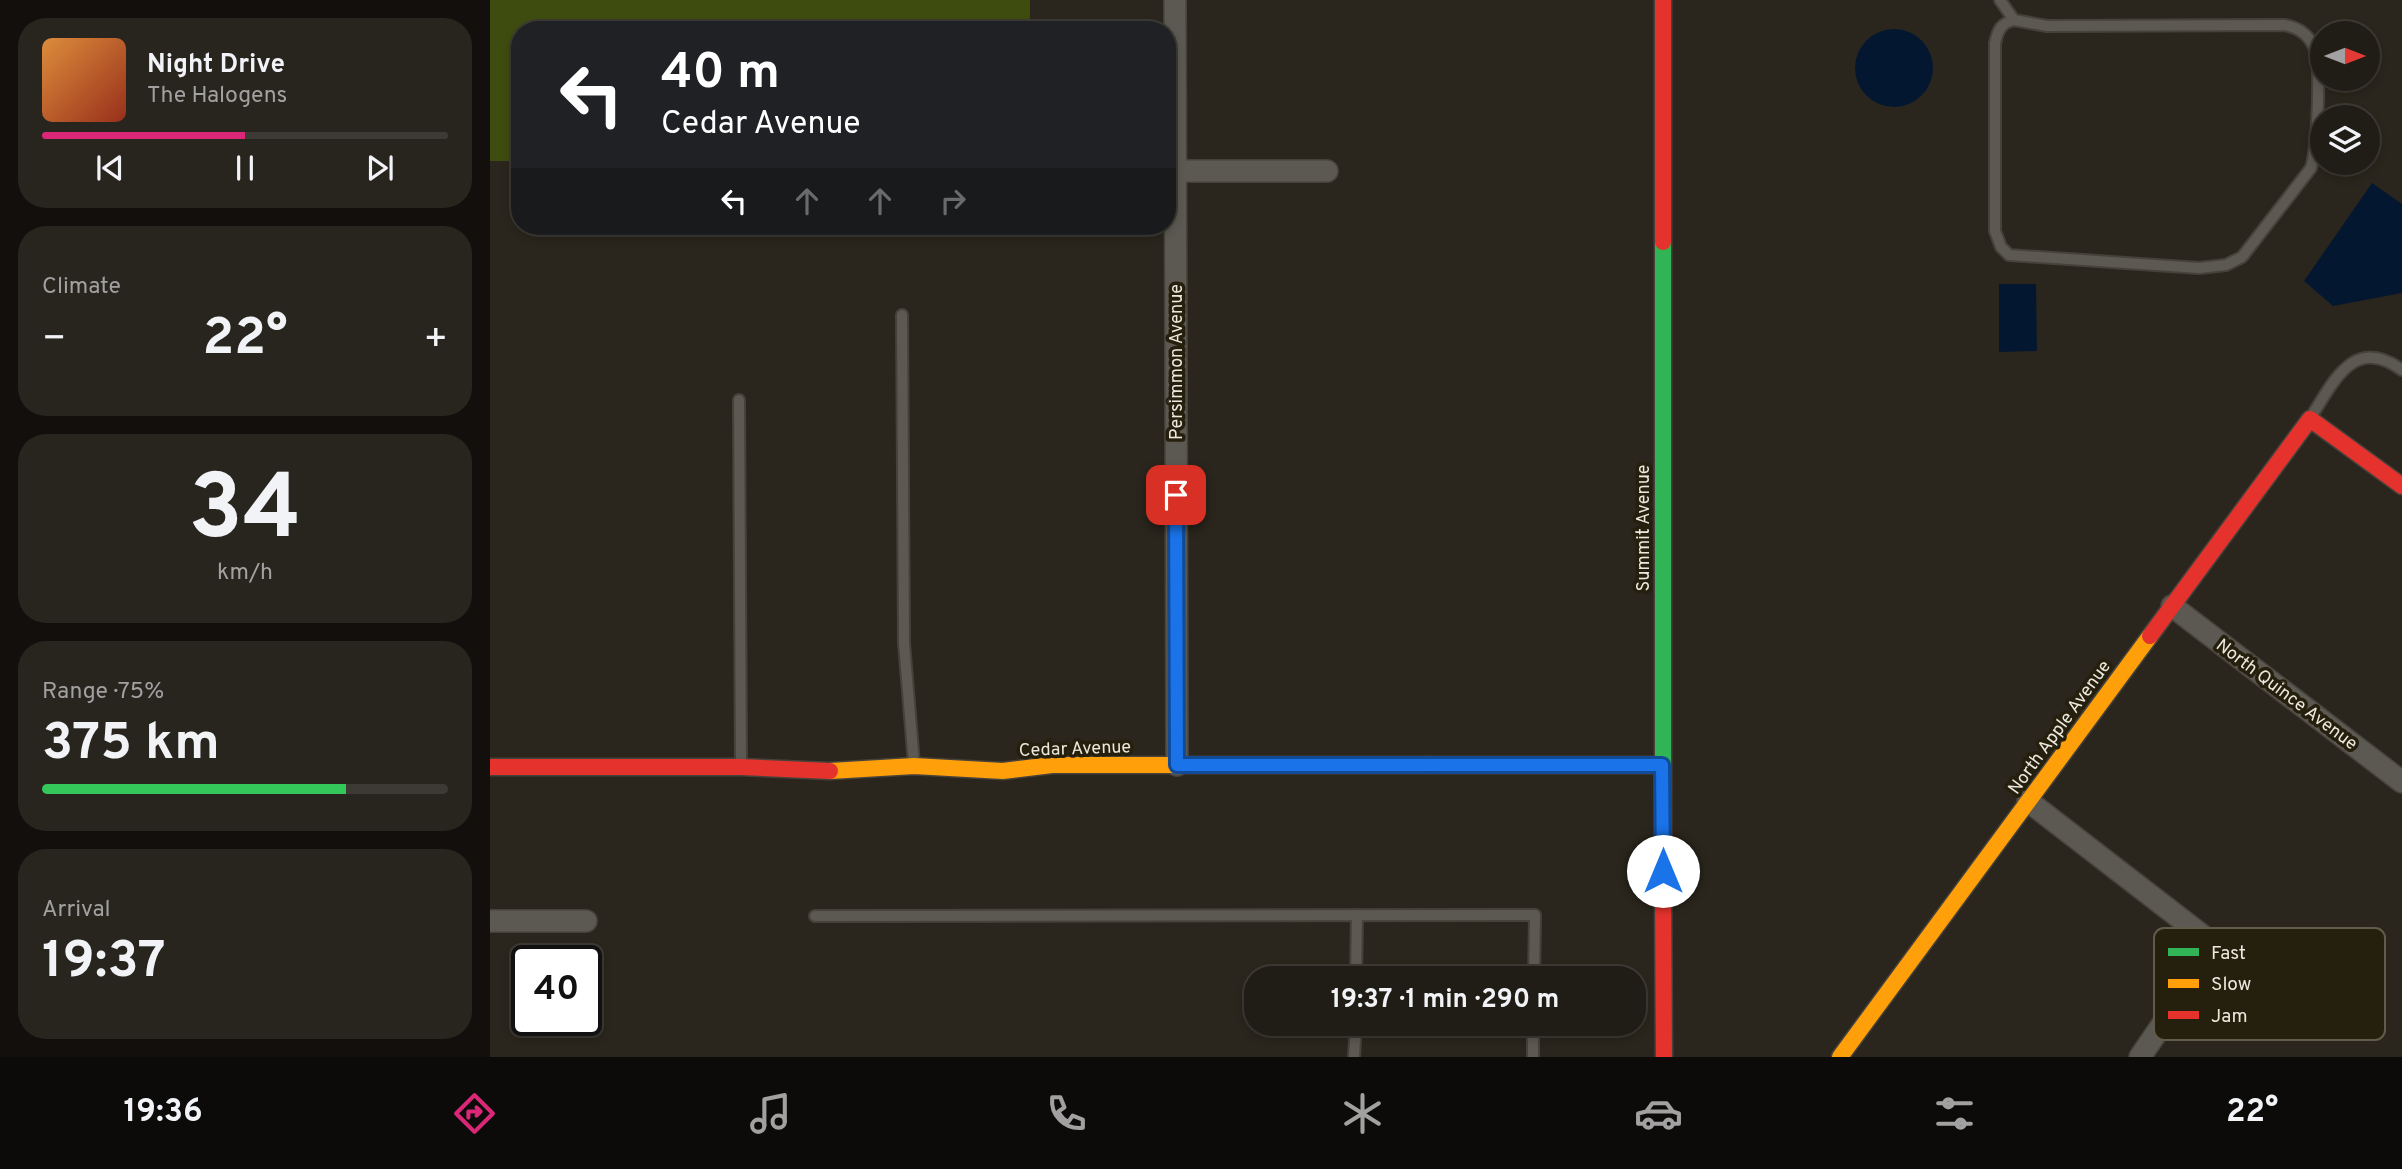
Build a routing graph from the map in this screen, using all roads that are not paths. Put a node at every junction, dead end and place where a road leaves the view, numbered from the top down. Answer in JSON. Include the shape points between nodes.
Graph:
{"nodes":[{"id":1,"x":1175,"y":0,"type":"edge"},
{"id":2,"x":1663,"y":0,"type":"edge"},
{"id":3,"x":2000,"y":0,"type":"edge"},
{"id":4,"x":2014,"y":20,"type":"junction"},
{"id":5,"x":1175,"y":21,"type":"edge"},
{"id":6,"x":1176,"y":171,"type":"edge"},
{"id":7,"x":1326,"y":171,"type":"dead end"},
{"id":8,"x":1175,"y":235,"type":"edge"},
{"id":9,"x":902,"y":315,"type":"dead end"},
{"id":10,"x":2402,"y":369,"type":"edge"},
{"id":11,"x":740,"y":400,"type":"dead end"},
{"id":12,"x":2310,"y":419,"type":"junction"},
{"id":13,"x":2402,"y":486,"type":"edge"},
{"id":14,"x":2172,"y":607,"type":"junction"},
{"id":15,"x":1177,"y":765,"type":"junction"},
{"id":16,"x":1662,"y":765,"type":"junction"},
{"id":17,"x":914,"y":766,"type":"junction"},
{"id":18,"x":490,"y":767,"type":"edge"},
{"id":19,"x":741,"y":767,"type":"junction"},
{"id":20,"x":2402,"y":782,"type":"edge"},
{"id":21,"x":2028,"y":801,"type":"junction"},
{"id":22,"x":1357,"y":915,"type":"junction"},
{"id":23,"x":815,"y":916,"type":"dead end"},
{"id":24,"x":490,"y":921,"type":"edge"},
{"id":25,"x":586,"y":921,"type":"dead end"},
{"id":26,"x":2193,"y":928,"type":"edge"},
{"id":27,"x":1356,"y":966,"type":"edge"},
{"id":28,"x":1534,"y":966,"type":"edge"},
{"id":29,"x":1355,"y":1036,"type":"edge"},
{"id":30,"x":1533,"y":1036,"type":"edge"},
{"id":31,"x":2154,"y":1037,"type":"edge"},
{"id":32,"x":1354,"y":1057,"type":"edge"},
{"id":33,"x":1533,"y":1057,"type":"edge"},
{"id":34,"x":1664,"y":1057,"type":"edge"},
{"id":35,"x":1840,"y":1057,"type":"edge"},
{"id":36,"x":2140,"y":1057,"type":"edge"}],
"edges":[{"from":1,"to":5,"type":"street","name":"Persimmon Avenue"},
{"from":2,"to":16,"type":"street","name":"Summit Avenue"},
{"from":3,"to":4,"type":"lane"},
{"from":4,"to":4,"type":"lane","via":[[2047,26],[2294,27],[2315,48],[2315,154],[2311,168],[2242,257],[2226,265],[2199,268],[2009,255],[1995,231],[1995,43],[2004,23]]},
{"from":6,"to":7,"type":"street"},
{"from":8,"to":15,"type":"street","name":"Persimmon Avenue"},
{"from":9,"to":17,"type":"lane","via":[[904,643]]},
{"from":10,"to":12,"type":"lane","via":[[2388,359],[2356,359],[2338,374]]},
{"from":11,"to":19,"type":"lane"},
{"from":12,"to":13,"type":"street"},
{"from":12,"to":14,"type":"street","name":"North Apple Avenue"},
{"from":14,"to":20,"type":"street","name":"North Quince Avenue"},
{"from":14,"to":21,"type":"street","name":"North Apple Avenue"},
{"from":15,"to":16,"type":"street","name":"Cedar Avenue"},
{"from":15,"to":17,"type":"street","name":"Cedar Avenue","via":[[1052,765],[1003,771]]},
{"from":16,"to":34,"type":"street","name":"Summit Avenue"},
{"from":17,"to":19,"type":"street","name":"Cedar Avenue","via":[[814,772]]},
{"from":18,"to":19,"type":"street","name":"Cedar Avenue"},
{"from":21,"to":26,"type":"street"},
{"from":21,"to":35,"type":"street","name":"North Apple Avenue"},
{"from":22,"to":23,"type":"lane"},
{"from":22,"to":27,"type":"lane"},
{"from":22,"to":28,"type":"lane","via":[[1535,915]]},
{"from":24,"to":25,"type":"street"},
{"from":29,"to":32,"type":"lane"},
{"from":30,"to":33,"type":"lane"},
{"from":31,"to":36,"type":"street"}]}
